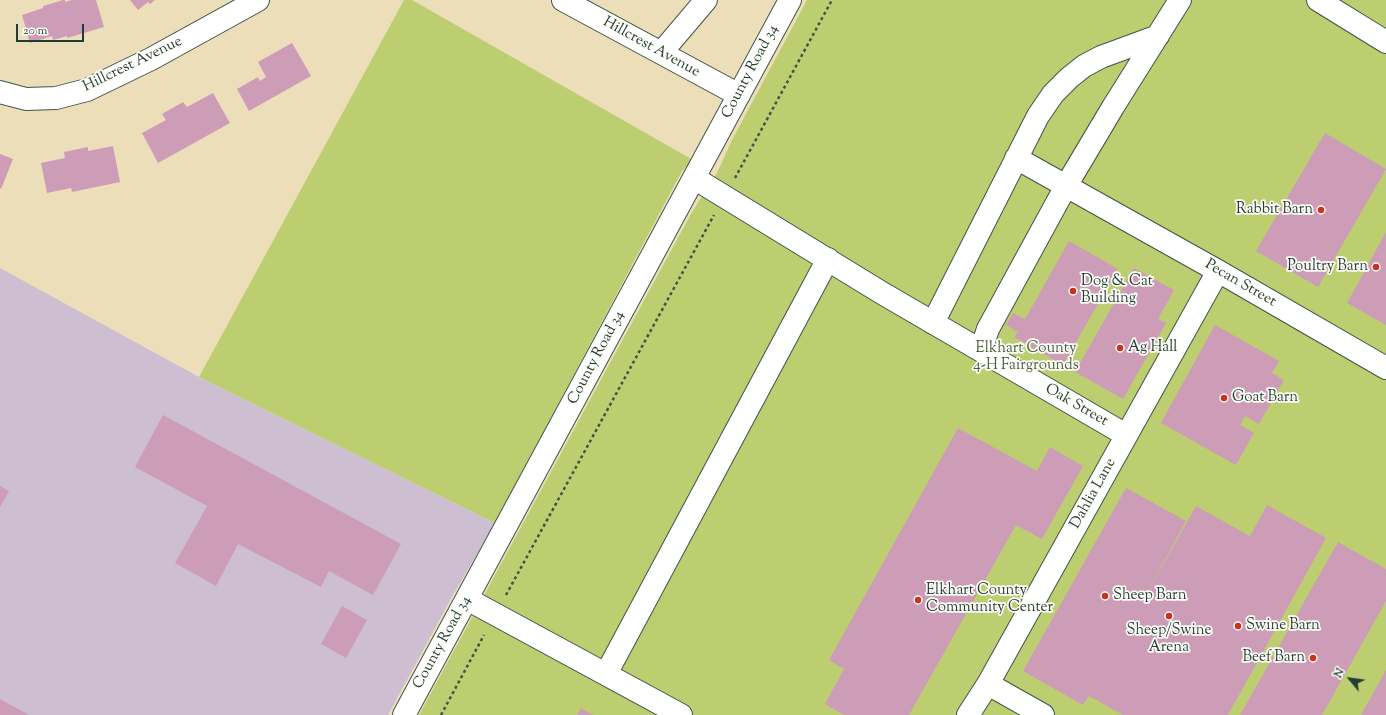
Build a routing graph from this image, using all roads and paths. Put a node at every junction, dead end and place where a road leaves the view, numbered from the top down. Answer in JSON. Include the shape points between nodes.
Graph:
{"nodes":[{"id":1,"x":258,"y":0,"type":"edge"},
{"id":2,"x":563,"y":0,"type":"edge"},
{"id":3,"x":706,"y":0,"type":"edge"},
{"id":4,"x":790,"y":0,"type":"edge"},
{"id":5,"x":832,"y":0,"type":"edge"},
{"id":6,"x":1180,"y":0,"type":"edge"},
{"id":7,"x":1318,"y":0,"type":"edge"},
{"id":8,"x":1158,"y":36,"type":"junction"},
{"id":9,"x":1386,"y":42,"type":"edge"},
{"id":10,"x":661,"y":53,"type":"junction"},
{"id":11,"x":0,"y":92,"type":"edge"},
{"id":12,"x":739,"y":95,"type":"junction"},
{"id":13,"x":1016,"y":158,"type":"junction"},
{"id":14,"x":694,"y":178,"type":"junction"},
{"id":15,"x":1066,"y":186,"type":"junction"},
{"id":16,"x":724,"y":197,"type":"junction"},
{"id":17,"x":828,"y":259,"type":"junction"},
{"id":18,"x":1218,"y":271,"type":"junction"},
{"id":19,"x":934,"y":323,"type":"junction"},
{"id":20,"x":981,"y":350,"type":"junction"},
{"id":21,"x":1386,"y":368,"type":"edge"},
{"id":22,"x":1126,"y":435,"type":"junction"},
{"id":23,"x":467,"y":599,"type":"junction"},
{"id":24,"x":495,"y":614,"type":"junction"},
{"id":25,"x":606,"y":674,"type":"junction"},
{"id":26,"x":988,"y":684,"type":"junction"},
{"id":27,"x":404,"y":715,"type":"edge"},
{"id":28,"x":441,"y":715,"type":"edge"},
{"id":29,"x":681,"y":715,"type":"edge"},
{"id":30,"x":968,"y":715,"type":"edge"},
{"id":31,"x":1043,"y":715,"type":"edge"}],
"edges":[{"from":1,"to":11,"type":"street","name":"Hillcrest Avenue","via":[[151,59],[87,90],[56,98],[26,99]]},
{"from":2,"to":10,"type":"street","name":"Hillcrest Avenue"},
{"from":3,"to":10,"type":"street"},
{"from":4,"to":12,"type":"street","name":"County Road 34"},
{"from":5,"to":16,"type":"path"},
{"from":6,"to":8,"type":"street"},
{"from":7,"to":9,"type":"street"},
{"from":8,"to":13,"type":"street","via":[[1101,57],[1069,78],[1053,94],[1038,116]]},
{"from":8,"to":15,"type":"street"},
{"from":10,"to":12,"type":"street","name":"Hillcrest Avenue"},
{"from":12,"to":14,"type":"street","name":"County Road 34"},
{"from":13,"to":15,"type":"street","name":"Pecan Street"},
{"from":13,"to":19,"type":"street"},
{"from":14,"to":16,"type":"street","name":"Oak Street"},
{"from":14,"to":23,"type":"street","name":"County Road 34"},
{"from":15,"to":18,"type":"street","name":"Pecan Street"},
{"from":15,"to":20,"type":"street","via":[[988,329]]},
{"from":16,"to":17,"type":"street","name":"Oak Street"},
{"from":16,"to":24,"type":"path"},
{"from":17,"to":19,"type":"street","name":"Oak Street"},
{"from":17,"to":25,"type":"street"},
{"from":18,"to":21,"type":"street","name":"Pecan Street"},
{"from":18,"to":22,"type":"street","name":"Dahlia Lane"},
{"from":19,"to":20,"type":"street","name":"Oak Street"},
{"from":20,"to":22,"type":"street","name":"Oak Street"},
{"from":22,"to":26,"type":"street","name":"Dahlia Lane"},
{"from":23,"to":24,"type":"street"},
{"from":23,"to":27,"type":"street","name":"County Road 34"},
{"from":24,"to":25,"type":"street"},
{"from":24,"to":28,"type":"path"},
{"from":25,"to":29,"type":"street"},
{"from":26,"to":30,"type":"street","name":"Dahlia Lane"},
{"from":26,"to":31,"type":"street"}]}
